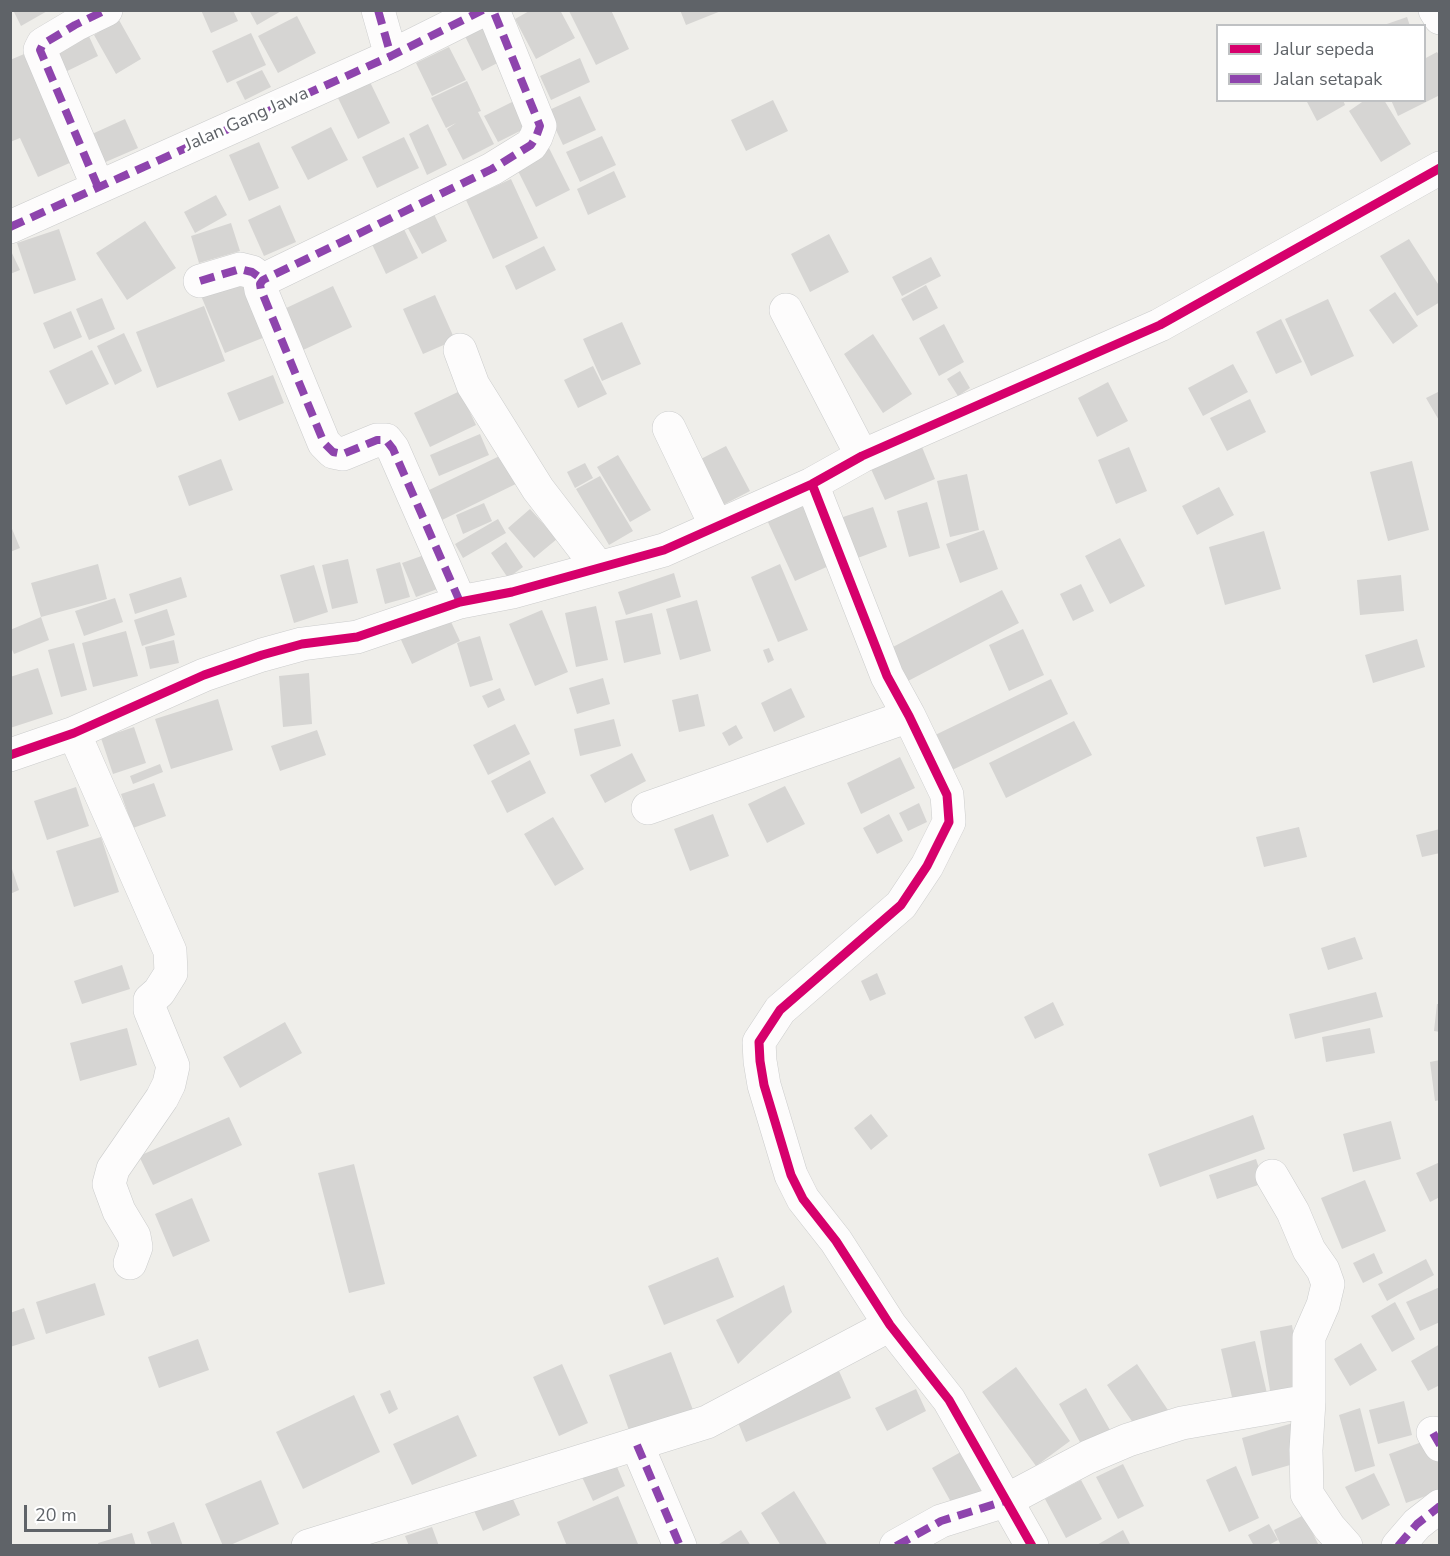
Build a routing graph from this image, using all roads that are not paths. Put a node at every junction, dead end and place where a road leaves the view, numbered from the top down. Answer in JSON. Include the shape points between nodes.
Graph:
{"nodes":[{"id":1,"x":106,"y":10,"type":"edge"},
{"id":2,"x":378,"y":10,"type":"edge"},
{"id":3,"x":483,"y":10,"type":"edge"},
{"id":4,"x":493,"y":10,"type":"edge"},
{"id":5,"x":1435,"y":10,"type":"edge"},
{"id":6,"x":1440,"y":18,"type":"edge"},
{"id":7,"x":391,"y":56,"type":"junction"},
{"id":8,"x":1440,"y":168,"type":"edge"},
{"id":9,"x":98,"y":187,"type":"junction"},
{"id":10,"x":10,"y":227,"type":"edge"},
{"id":11,"x":263,"y":280,"type":"junction"},
{"id":12,"x":200,"y":281,"type":"dead end"},
{"id":13,"x":786,"y":310,"type":"dead end"},
{"id":14,"x":460,"y":350,"type":"dead end"},
{"id":15,"x":669,"y":428,"type":"dead end"},
{"id":16,"x":862,"y":456,"type":"junction"},
{"id":17,"x":812,"y":484,"type":"junction"},
{"id":18,"x":716,"y":525,"type":"junction"},
{"id":19,"x":598,"y":567,"type":"junction"},
{"id":20,"x":460,"y":602,"type":"junction"},
{"id":21,"x":909,"y":716,"type":"junction"},
{"id":22,"x":74,"y":734,"type":"junction"},
{"id":23,"x":10,"y":755,"type":"edge"},
{"id":24,"x":648,"y":808,"type":"dead end"},
{"id":25,"x":1272,"y":1176,"type":"dead end"},
{"id":26,"x":130,"y":1263,"type":"dead end"},
{"id":27,"x":890,"y":1325,"type":"junction"},
{"id":28,"x":1309,"y":1401,"type":"junction"},
{"id":29,"x":637,"y":1445,"type":"junction"},
{"id":30,"x":1005,"y":1501,"type":"junction"},
{"id":31,"x":1440,"y":1506,"type":"edge"},
{"id":32,"x":308,"y":1545,"type":"edge"},
{"id":33,"x":680,"y":1545,"type":"edge"},
{"id":34,"x":896,"y":1545,"type":"edge"},
{"id":35,"x":1032,"y":1545,"type":"edge"},
{"id":36,"x":1346,"y":1545,"type":"edge"},
{"id":37,"x":1398,"y":1545,"type":"edge"}],
"edges":[{"from":1,"to":9,"type":"street","via":[[75,25],[40,50]]},
{"from":2,"to":7,"type":"street"},
{"from":3,"to":7,"type":"street","name":"Jalan Gang Jawa"},
{"from":4,"to":11,"type":"street","via":[[540,126],[531,145],[492,169]]},
{"from":5,"to":6,"type":"street"},
{"from":7,"to":9,"type":"street","name":"Jalan Gang Jawa"},
{"from":8,"to":16,"type":"street","via":[[1160,325]]},
{"from":9,"to":10,"type":"street","name":"Jalan Gang Jawa"},
{"from":11,"to":12,"type":"street","via":[[240,269]]},
{"from":11,"to":20,"type":"street","via":[[261,290],[324,443],[337,454],[343,454],[386,440]]},
{"from":13,"to":16,"type":"street"},
{"from":14,"to":19,"type":"street","via":[[473,385],[538,489]]},
{"from":15,"to":18,"type":"street"},
{"from":16,"to":17,"type":"street"},
{"from":17,"to":18,"type":"street"},
{"from":17,"to":21,"type":"street","via":[[887,676]]},
{"from":18,"to":19,"type":"street","via":[[664,550]]},
{"from":19,"to":20,"type":"street","via":[[513,592]]},
{"from":20,"to":22,"type":"street","via":[[357,637],[302,644],[262,655],[204,675]]},
{"from":21,"to":24,"type":"street"},
{"from":21,"to":27,"type":"street","via":[[947,795],[949,822],[901,906],[780,1010],[759,1042],[765,1085],[790,1175]]},
{"from":22,"to":23,"type":"street"},
{"from":22,"to":26,"type":"street","via":[[170,951],[171,973],[150,1000],[150,1010],[173,1066],[169,1084],[113,1169],[109,1184],[134,1236],[136,1247]]},
{"from":25,"to":28,"type":"street","via":[[1328,1284],[1309,1337]]},
{"from":27,"to":29,"type":"street","via":[[707,1422]]},
{"from":27,"to":30,"type":"street","via":[[949,1400]]},
{"from":28,"to":30,"type":"street","via":[[1158,1430],[1088,1456]]},
{"from":28,"to":36,"type":"street","via":[[1307,1494]]},
{"from":29,"to":32,"type":"street"},
{"from":29,"to":33,"type":"street"},
{"from":30,"to":34,"type":"street","via":[[941,1521]]},
{"from":30,"to":35,"type":"street"},
{"from":31,"to":37,"type":"street"}]}
